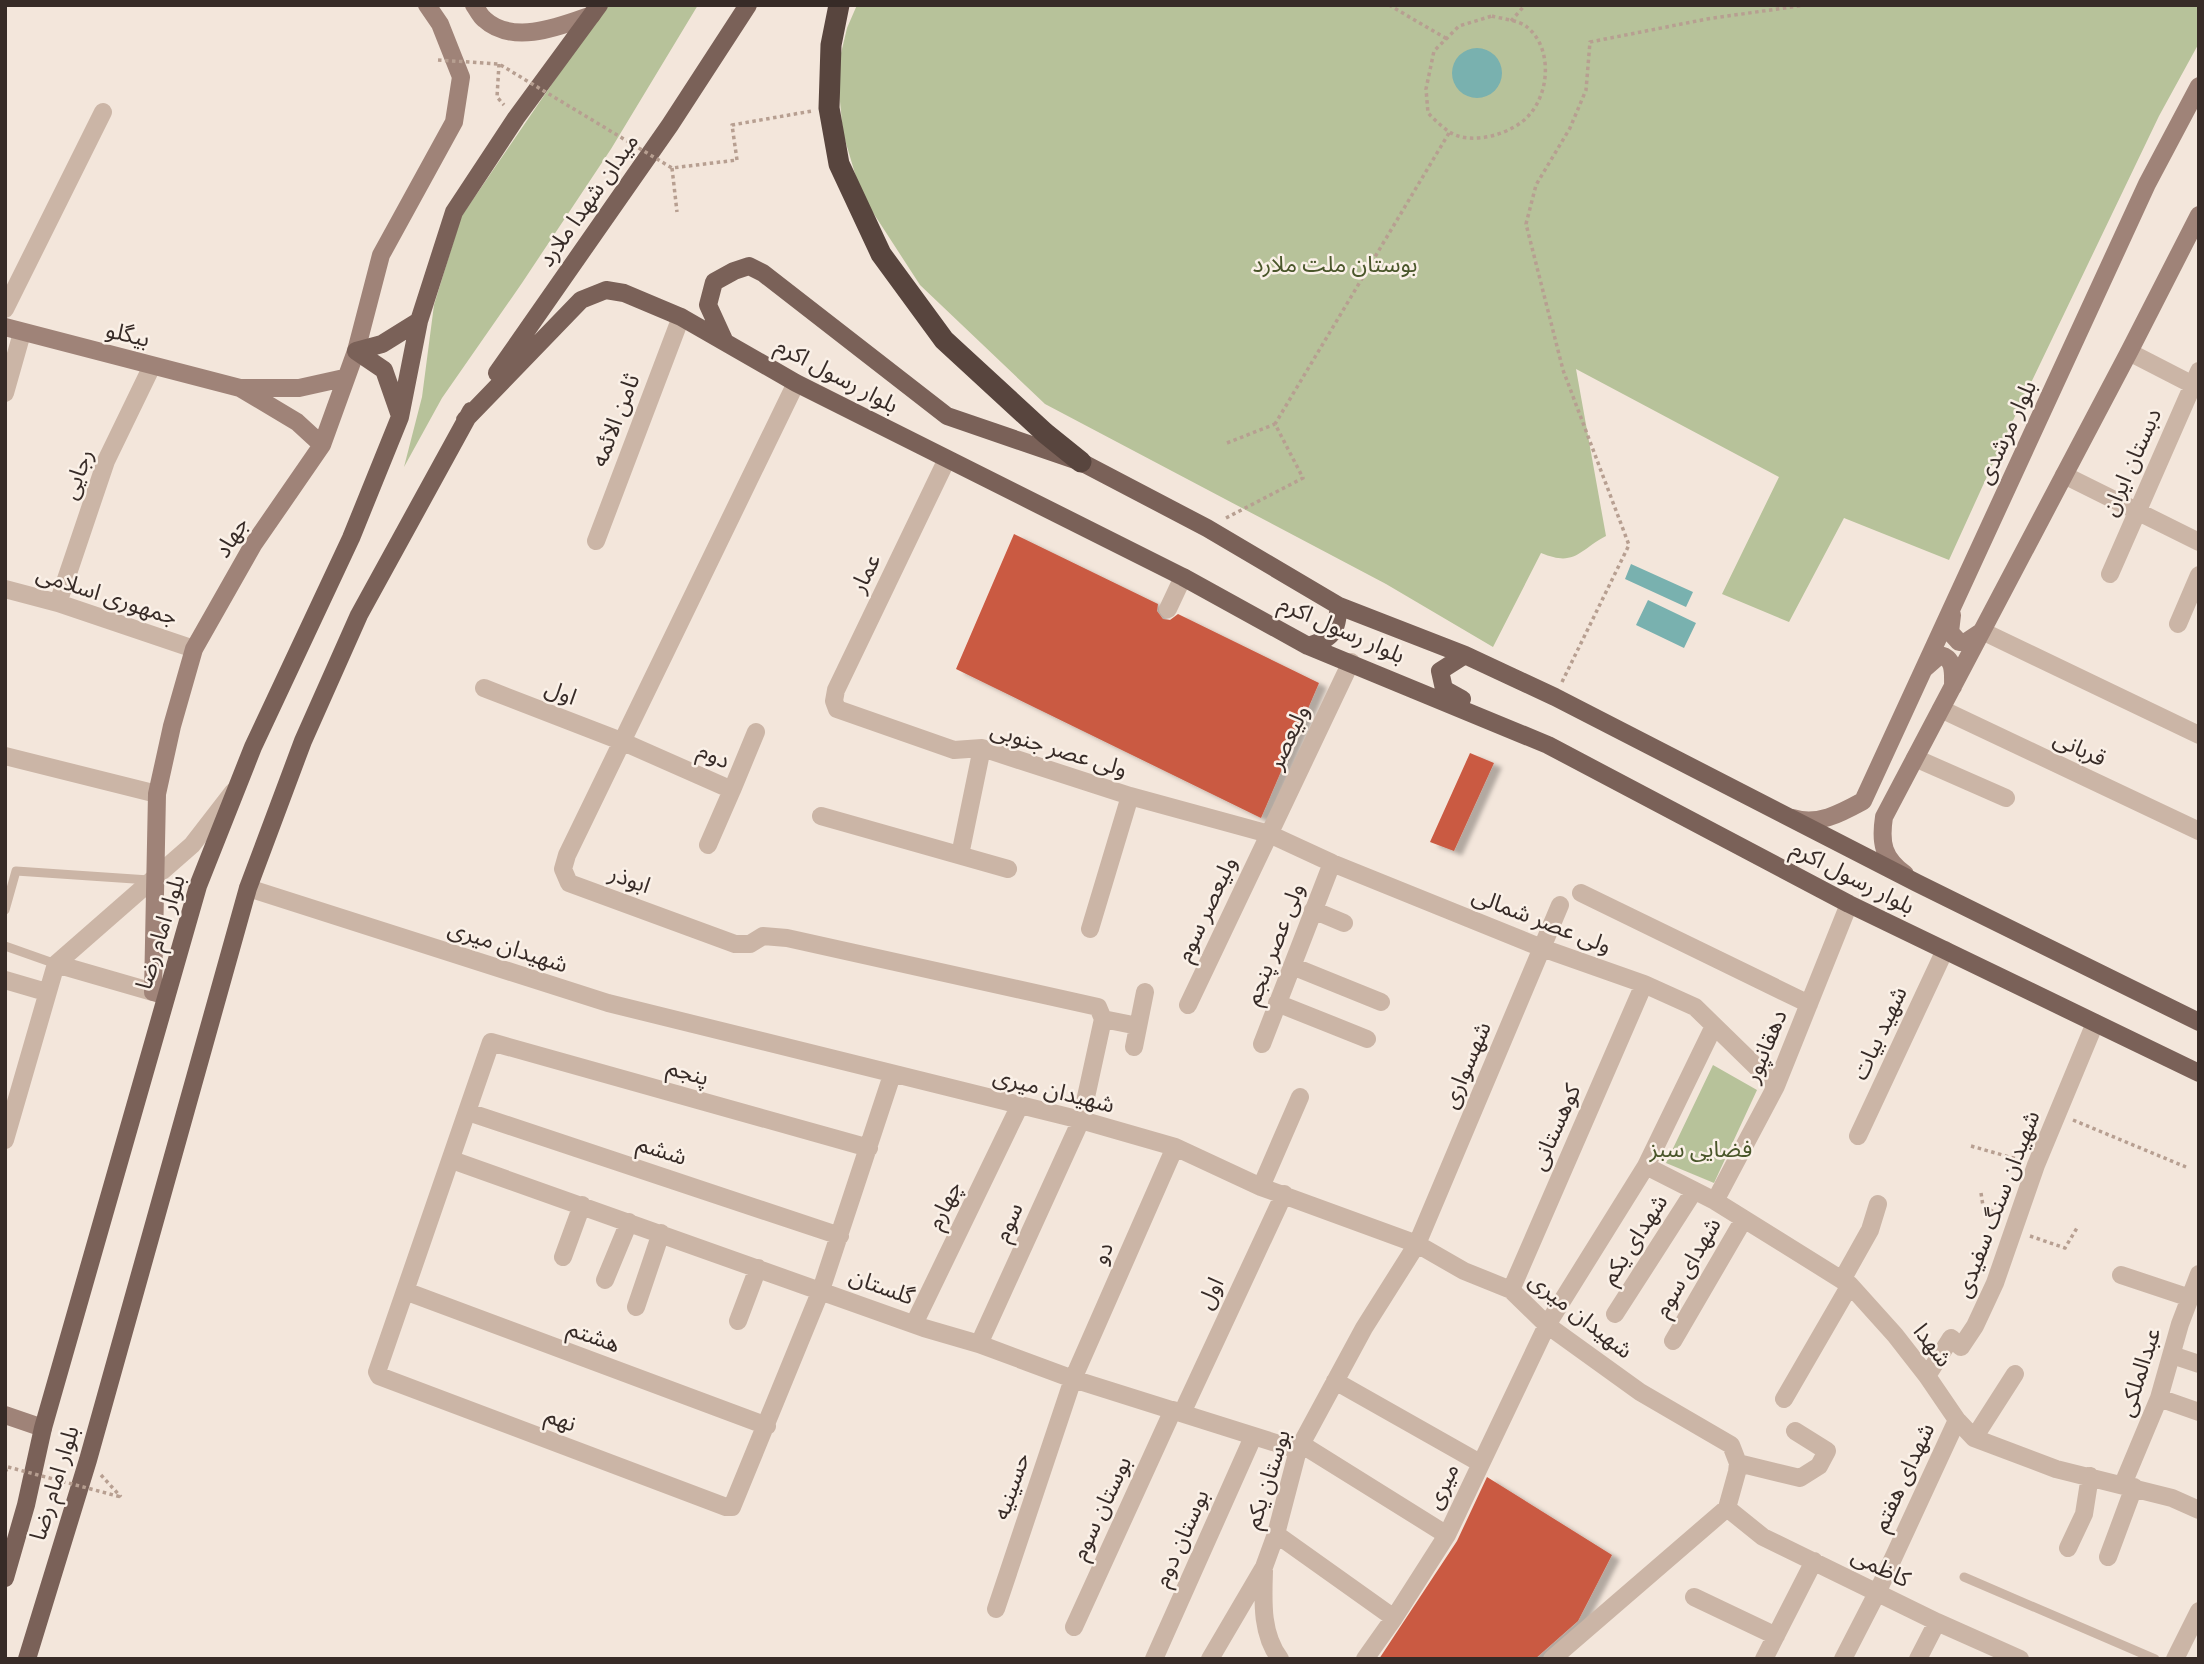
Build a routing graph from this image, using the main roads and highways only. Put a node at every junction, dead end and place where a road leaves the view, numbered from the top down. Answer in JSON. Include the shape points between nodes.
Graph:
{"nodes":[{"id":1,"x":428,"y":5,"type":"edge"},
{"id":2,"x":474,"y":5,"type":"edge"},
{"id":3,"x":748,"y":5,"type":"edge"},
{"id":4,"x":839,"y":5,"type":"edge"},
{"id":5,"x":596,"y":10,"type":"edge"},
{"id":6,"x":2199,"y":86,"type":"edge"},
{"id":7,"x":2199,"y":215,"type":"edge"},
{"id":8,"x":419,"y":321,"type":"junction"},
{"id":9,"x":14,"y":330,"type":"edge"},
{"id":10,"x":723,"y":340,"type":"junction"},
{"id":11,"x":356,"y":351,"type":"junction"},
{"id":12,"x":344,"y":378,"type":"junction"},
{"id":13,"x":240,"y":388,"type":"junction"},
{"id":14,"x":400,"y":417,"type":"junction"},
{"id":15,"x":465,"y":420,"type":"junction"},
{"id":16,"x":321,"y":445,"type":"junction"},
{"id":17,"x":1081,"y":462,"type":"junction"},
{"id":18,"x":1955,"y":602,"type":"junction"},
{"id":19,"x":1339,"y":606,"type":"junction"},
{"id":20,"x":1982,"y":631,"type":"junction"},
{"id":21,"x":1308,"y":646,"type":"junction"},
{"id":22,"x":1465,"y":655,"type":"junction"},
{"id":23,"x":1920,"y":673,"type":"junction"},
{"id":24,"x":1953,"y":687,"type":"junction"},
{"id":25,"x":1548,"y":745,"type":"junction"},
{"id":26,"x":1780,"y":814,"type":"junction"},
{"id":27,"x":1917,"y":883,"type":"junction"},
{"id":28,"x":160,"y":994,"type":"junction"},
{"id":29,"x":2199,"y":1022,"type":"edge"},
{"id":30,"x":2199,"y":1073,"type":"edge"},
{"id":31,"x":5,"y":1415,"type":"edge"},
{"id":32,"x":43,"y":1428,"type":"junction"},
{"id":33,"x":5,"y":1578,"type":"edge"},
{"id":34,"x":27,"y":1659,"type":"edge"}],
"edges":[{"from":1,"to":11,"type":"main road","name":"جهاد","via":[[461,77],[454,122],[381,255]]},
{"from":2,"to":5,"type":"main road","via":[[484,20],[517,32],[550,29]]},
{"from":3,"to":15,"type":"main road","name":"میدان شهدا ملارد"},
{"from":4,"to":17,"type":"highway","via":[[831,45],[829,108],[839,164],[881,254],[944,340]]},
{"from":5,"to":8,"type":"main road","via":[[454,212]]},
{"from":6,"to":18,"type":"main road","name":"بلوار مرشدی","via":[[2147,184]]},
{"from":7,"to":20,"type":"main road"},
{"from":8,"to":11,"type":"main road","via":[[382,344]]},
{"from":8,"to":14,"type":"main road","name":"بلوار امام رضا"},
{"from":9,"to":13,"type":"main road","name":"بیگلو"},
{"from":10,"to":15,"type":"main road","name":"بلوار رسول اکرم","via":[[681,317],[606,290],[580,300]]},
{"from":10,"to":17,"type":"main road","name":"بلوار رسول اکرم","via":[[708,305],[714,282],[749,266],[947,416]]},
{"from":10,"to":21,"type":"main road","name":"بلوار رسول اکرم","via":[[796,383],[1183,577]]},
{"from":11,"to":12,"type":"main road","name":"جهاد"},
{"from":11,"to":14,"type":"main road","via":[[384,370]]},
{"from":12,"to":13,"type":"main road","via":[[299,388]]},
{"from":12,"to":16,"type":"main road","name":"جهاد"},
{"from":13,"to":16,"type":"main road","via":[[297,422]]},
{"from":14,"to":28,"type":"main road","name":"بلوار امام رضا","via":[[351,538],[253,747]]},
{"from":15,"to":34,"type":"main road","name":"بلوار امام رضا","via":[[359,615],[303,741],[248,888],[88,1460]]},
{"from":16,"to":28,"type":"main road","name":"جهاد","via":[[253,545],[194,649],[157,794]]},
{"from":17,"to":19,"type":"main road","name":"بلوار رسول اکرم","via":[[1207,528]]},
{"from":18,"to":20,"type":"main road","via":[[1952,638],[1966,642]]},
{"from":18,"to":23,"type":"main road","name":"بلوار مرشدی"},
{"from":19,"to":21,"type":"main road","via":[[1336,629],[1325,641]]},
{"from":19,"to":22,"type":"main road","name":"بلوار رسول اکرم"},
{"from":20,"to":24,"type":"main road"},
{"from":21,"to":25,"type":"main road","name":"بلوار رسول اکرم"},
{"from":22,"to":25,"type":"main road","via":[[1440,671],[1444,689]]},
{"from":22,"to":26,"type":"main road","name":"بلوار رسول اکرم"},
{"from":23,"to":24,"type":"main road","via":[[1940,655],[1947,657]]},
{"from":23,"to":26,"type":"main road","name":"بلوار مرشدی","via":[[1863,801],[1808,822]]},
{"from":24,"to":27,"type":"main road","via":[[1884,817],[1881,835],[1891,864]]},
{"from":25,"to":30,"type":"main road","name":"بلوار رسول اکرم","via":[[1849,904]]},
{"from":26,"to":27,"type":"main road","name":"بلوار رسول اکرم"},
{"from":27,"to":29,"type":"main road","name":"بلوار رسول اکرم"},
{"from":28,"to":32,"type":"main road","name":"بلوار امام رضا"},
{"from":31,"to":32,"type":"main road"},
{"from":32,"to":33,"type":"main road","name":"بلوار امام رضا"}]}
